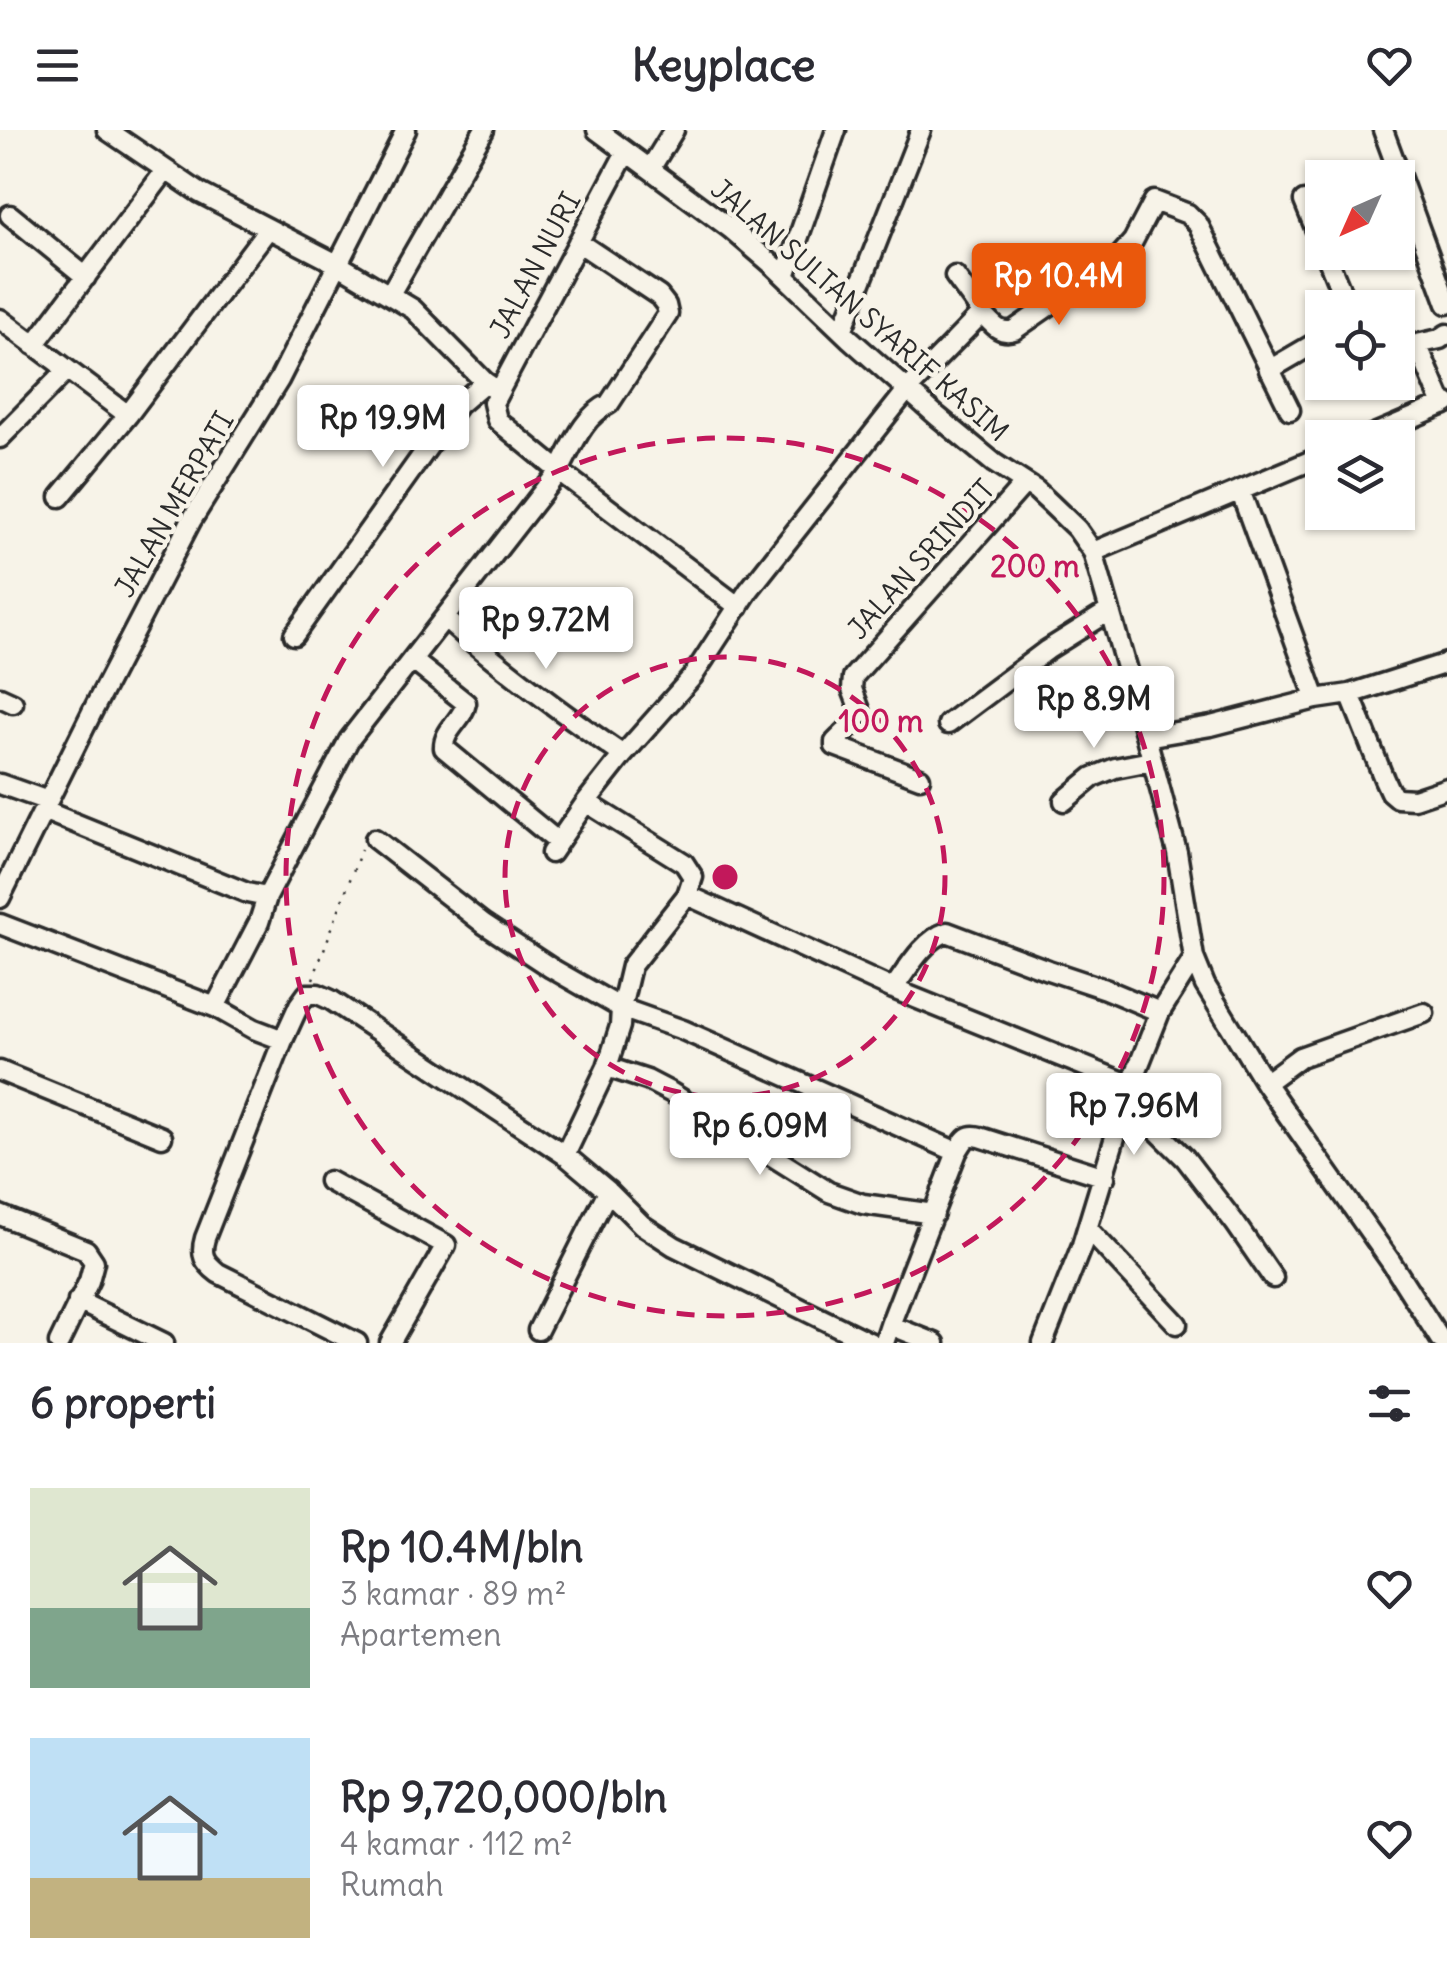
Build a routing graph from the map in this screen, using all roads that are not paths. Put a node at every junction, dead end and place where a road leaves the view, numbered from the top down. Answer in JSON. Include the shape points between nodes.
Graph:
{"nodes":[{"id":1,"x":107,"y":130,"type":"edge"},
{"id":2,"x":406,"y":130,"type":"edge"},
{"id":3,"x":484,"y":130,"type":"edge"},
{"id":4,"x":597,"y":130,"type":"edge"},
{"id":5,"x":674,"y":130,"type":"edge"},
{"id":6,"x":836,"y":130,"type":"edge"},
{"id":7,"x":922,"y":130,"type":"edge"},
{"id":8,"x":1383,"y":130,"type":"edge"},
{"id":9,"x":626,"y":152,"type":"junction"},
{"id":10,"x":650,"y":169,"type":"junction"},
{"id":11,"x":166,"y":170,"type":"junction"},
{"id":12,"x":10,"y":215,"type":"dead end"},
{"id":13,"x":268,"y":229,"type":"junction"},
{"id":14,"x":578,"y":242,"type":"junction"},
{"id":15,"x":339,"y":265,"type":"junction"},
{"id":16,"x":785,"y":276,"type":"junction"},
{"id":17,"x":955,"y":276,"type":"dead end"},
{"id":18,"x":86,"y":277,"type":"junction"},
{"id":19,"x":390,"y":294,"type":"junction"},
{"id":20,"x":1447,"y":304,"type":"edge"},
{"id":21,"x":982,"y":313,"type":"junction"},
{"id":22,"x":0,"y":320,"type":"edge"},
{"id":23,"x":842,"y":331,"type":"junction"},
{"id":24,"x":1447,"y":334,"type":"edge"},
{"id":25,"x":34,"y":344,"type":"junction"},
{"id":26,"x":1415,"y":344,"type":"edge"},
{"id":27,"x":1305,"y":350,"type":"edge"},
{"id":28,"x":1415,"y":357,"type":"edge"},
{"id":29,"x":67,"y":370,"type":"junction"},
{"id":30,"x":1269,"y":370,"type":"junction"},
{"id":31,"x":908,"y":389,"type":"junction"},
{"id":32,"x":492,"y":392,"type":"junction"},
{"id":33,"x":1445,"y":404,"type":"edge"},
{"id":34,"x":1290,"y":410,"type":"dead end"},
{"id":35,"x":128,"y":415,"type":"junction"},
{"id":36,"x":1408,"y":420,"type":"edge"},
{"id":37,"x":0,"y":438,"type":"edge"},
{"id":38,"x":1305,"y":463,"type":"edge"},
{"id":39,"x":559,"y":471,"type":"junction"},
{"id":40,"x":1025,"y":483,"type":"junction"},
{"id":41,"x":1240,"y":490,"type":"junction"},
{"id":42,"x":60,"y":497,"type":"dead end"},
{"id":43,"x":1093,"y":552,"type":"junction"},
{"id":44,"x":739,"y":607,"type":"junction"},
{"id":45,"x":1109,"y":611,"type":"junction"},
{"id":46,"x":445,"y":618,"type":"junction"},
{"id":47,"x":294,"y":635,"type":"dead end"},
{"id":48,"x":412,"y":660,"type":"junction"},
{"id":49,"x":1447,"y":663,"type":"edge"},
{"id":50,"x":1350,"y":694,"type":"junction"},
{"id":51,"x":1316,"y":699,"type":"junction"},
{"id":52,"x":948,"y":724,"type":"dead end"},
{"id":53,"x":1146,"y":737,"type":"junction"},
{"id":54,"x":623,"y":756,"type":"junction"},
{"id":55,"x":1152,"y":761,"type":"junction"},
{"id":56,"x":920,"y":778,"type":"dead end"},
{"id":57,"x":0,"y":784,"type":"edge"},
{"id":58,"x":1447,"y":788,"type":"edge"},
{"id":59,"x":1064,"y":801,"type":"dead end"},
{"id":60,"x":586,"y":802,"type":"junction"},
{"id":61,"x":47,"y":806,"type":"junction"},
{"id":62,"x":376,"y":839,"type":"road end"},
{"id":63,"x":687,"y":896,"type":"junction"},
{"id":64,"x":268,"y":897,"type":"junction"},
{"id":65,"x":0,"y":898,"type":"edge"},
{"id":66,"x":0,"y":924,"type":"edge"},
{"id":67,"x":1194,"y":958,"type":"junction"},
{"id":68,"x":892,"y":990,"type":"junction"},
{"id":69,"x":215,"y":1006,"type":"junction"},
{"id":70,"x":621,"y":1008,"type":"junction"},
{"id":71,"x":1160,"y":1012,"type":"junction"},
{"id":72,"x":1424,"y":1014,"type":"dead end"},
{"id":73,"x":283,"y":1040,"type":"junction"},
{"id":74,"x":607,"y":1067,"type":"junction"},
{"id":75,"x":0,"y":1071,"type":"edge"},
{"id":76,"x":1265,"y":1083,"type":"junction"},
{"id":77,"x":1128,"y":1093,"type":"junction"},
{"id":78,"x":162,"y":1137,"type":"dead end"},
{"id":79,"x":957,"y":1152,"type":"junction"},
{"id":80,"x":565,"y":1155,"type":"junction"},
{"id":81,"x":1104,"y":1177,"type":"junction"},
{"id":82,"x":329,"y":1181,"type":"dead end"},
{"id":83,"x":608,"y":1191,"type":"junction"},
{"id":84,"x":934,"y":1214,"type":"junction"},
{"id":85,"x":0,"y":1215,"type":"edge"},
{"id":86,"x":1088,"y":1228,"type":"junction"},
{"id":87,"x":1273,"y":1278,"type":"dead end"},
{"id":88,"x":78,"y":1302,"type":"junction"},
{"id":89,"x":1176,"y":1324,"type":"dead end"},
{"id":90,"x":538,"y":1330,"type":"dead end"},
{"id":91,"x":887,"y":1334,"type":"edge"},
{"id":92,"x":1442,"y":1342,"type":"edge"},
{"id":93,"x":59,"y":1343,"type":"edge"},
{"id":94,"x":164,"y":1343,"type":"edge"},
{"id":95,"x":357,"y":1343,"type":"edge"},
{"id":96,"x":390,"y":1343,"type":"edge"},
{"id":97,"x":870,"y":1343,"type":"edge"},
{"id":98,"x":935,"y":1343,"type":"edge"},
{"id":99,"x":1043,"y":1343,"type":"edge"}],
"edges":[{"from":1,"to":11,"type":"street"},
{"from":2,"to":15,"type":"street","name":"JALAN MERPATI"},
{"from":3,"to":19,"type":"street"},
{"from":4,"to":9,"type":"street","name":"JALAN SULTAN SYARIF KASIM"},
{"from":5,"to":10,"type":"street"},
{"from":6,"to":16,"type":"street"},
{"from":7,"to":23,"type":"street"},
{"from":8,"to":20,"type":"street"},
{"from":9,"to":10,"type":"street","name":"JALAN SULTAN SYARIF KASIM"},
{"from":9,"to":14,"type":"street","name":"JALAN NURI"},
{"from":10,"to":16,"type":"street","name":"JALAN SULTAN SYARIF KASIM"},
{"from":11,"to":13,"type":"street"},
{"from":11,"to":18,"type":"street"},
{"from":12,"to":18,"type":"street"},
{"from":13,"to":15,"type":"street"},
{"from":13,"to":35,"type":"street"},
{"from":14,"to":32,"type":"street","name":"JALAN NURI"},
{"from":14,"to":39,"type":"street","via":[[659,296],[668,314],[609,404],[587,420]]},
{"from":15,"to":19,"type":"street"},
{"from":15,"to":61,"type":"street","name":"JALAN MERPATI","via":[[279,380],[200,504]]},
{"from":16,"to":23,"type":"street","name":"JALAN SULTAN SYARIF KASIM"},
{"from":17,"to":21,"type":"street"},
{"from":18,"to":25,"type":"street"},
{"from":19,"to":32,"type":"street","via":[[426,320]]},
{"from":21,"to":30,"type":"street","via":[[998,330],[1014,330],[1118,258],[1154,201],[1198,224]]},
{"from":21,"to":31,"type":"street"},
{"from":22,"to":25,"type":"street"},
{"from":23,"to":31,"type":"street","name":"JALAN SULTAN SYARIF KASIM"},
{"from":24,"to":26,"type":"street"},
{"from":25,"to":29,"type":"street"},
{"from":27,"to":30,"type":"street"},
{"from":28,"to":33,"type":"street"},
{"from":29,"to":35,"type":"street"},
{"from":29,"to":37,"type":"street"},
{"from":30,"to":34,"type":"street"},
{"from":31,"to":40,"type":"street","name":"JALAN SULTAN SYARIF KASIM"},
{"from":31,"to":44,"type":"street"},
{"from":32,"to":39,"type":"street","via":[[497,420]]},
{"from":32,"to":47,"type":"street","name":"JALAN NURI","via":[[458,405]]},
{"from":33,"to":36,"type":"street"},
{"from":35,"to":42,"type":"street"},
{"from":38,"to":41,"type":"street"},
{"from":39,"to":44,"type":"street"},
{"from":39,"to":46,"type":"street"},
{"from":40,"to":43,"type":"street","name":"JALAN SULTAN SYARIF KASIM"},
{"from":40,"to":56,"type":"street","name":"JALAN SRINDIT","via":[[853,678],[859,716],[835,746]]},
{"from":41,"to":43,"type":"street"},
{"from":41,"to":51,"type":"street"},
{"from":43,"to":45,"type":"street","name":"JALAN SULTAN SYARIF KASIM"},
{"from":44,"to":54,"type":"street","via":[[694,676]]},
{"from":45,"to":52,"type":"street"},
{"from":45,"to":53,"type":"street","name":"JALAN SULTAN SYARIF KASIM"},
{"from":46,"to":48,"type":"street"},
{"from":46,"to":54,"type":"street"},
{"from":48,"to":60,"type":"street","via":[[466,703],[444,748],[554,847]]},
{"from":48,"to":64,"type":"street","via":[[349,740]]},
{"from":49,"to":50,"type":"street"},
{"from":50,"to":51,"type":"street"},
{"from":50,"to":58,"type":"street","via":[[1396,798]]},
{"from":51,"to":53,"type":"street"},
{"from":53,"to":55,"type":"street","name":"JALAN SULTAN SYARIF KASIM"},
{"from":54,"to":60,"type":"street"},
{"from":55,"to":59,"type":"street","via":[[1093,777]]},
{"from":55,"to":67,"type":"street","name":"JALAN SULTAN SYARIF KASIM","via":[[1177,852]]},
{"from":57,"to":61,"type":"street"},
{"from":60,"to":63,"type":"street","via":[[684,863],[694,877]]},
{"from":61,"to":64,"type":"street"},
{"from":61,"to":65,"type":"street","name":"JALAN MERPATI"},
{"from":62,"to":70,"type":"street","via":[[484,924]]},
{"from":63,"to":68,"type":"street"},
{"from":63,"to":70,"type":"street","via":[[630,966]]},
{"from":64,"to":69,"type":"street"},
{"from":66,"to":69,"type":"street"},
{"from":67,"to":71,"type":"street"},
{"from":67,"to":76,"type":"street","name":"JALAN SULTAN SYARIF KASIM"},
{"from":68,"to":71,"type":"street","via":[[935,937],[947,932]]},
{"from":68,"to":77,"type":"street"},
{"from":69,"to":73,"type":"street"},
{"from":70,"to":74,"type":"street"},
{"from":70,"to":79,"type":"street"},
{"from":71,"to":77,"type":"street"},
{"from":72,"to":76,"type":"street","via":[[1300,1056]]},
{"from":73,"to":80,"type":"street","via":[[308,994],[318,994]]},
{"from":73,"to":95,"type":"street","via":[[202,1257],[218,1272]]},
{"from":74,"to":80,"type":"street"},
{"from":74,"to":84,"type":"street","via":[[672,1093],[829,1192]]},
{"from":75,"to":78,"type":"street"},
{"from":76,"to":92,"type":"street","name":"JALAN SULTAN SYARIF KASIM"},
{"from":77,"to":81,"type":"street"},
{"from":77,"to":87,"type":"street"},
{"from":79,"to":81,"type":"street","via":[[973,1135]]},
{"from":79,"to":84,"type":"street"},
{"from":80,"to":83,"type":"street"},
{"from":81,"to":86,"type":"street"},
{"from":82,"to":96,"type":"street","via":[[446,1245]]},
{"from":83,"to":90,"type":"street"},
{"from":83,"to":97,"type":"street","via":[[674,1246]]},
{"from":84,"to":91,"type":"street"},
{"from":85,"to":88,"type":"street","via":[[86,1250],[94,1262]]},
{"from":86,"to":89,"type":"street"},
{"from":86,"to":99,"type":"street"},
{"from":88,"to":93,"type":"street"},
{"from":88,"to":94,"type":"street"},
{"from":91,"to":98,"type":"street"}]}
